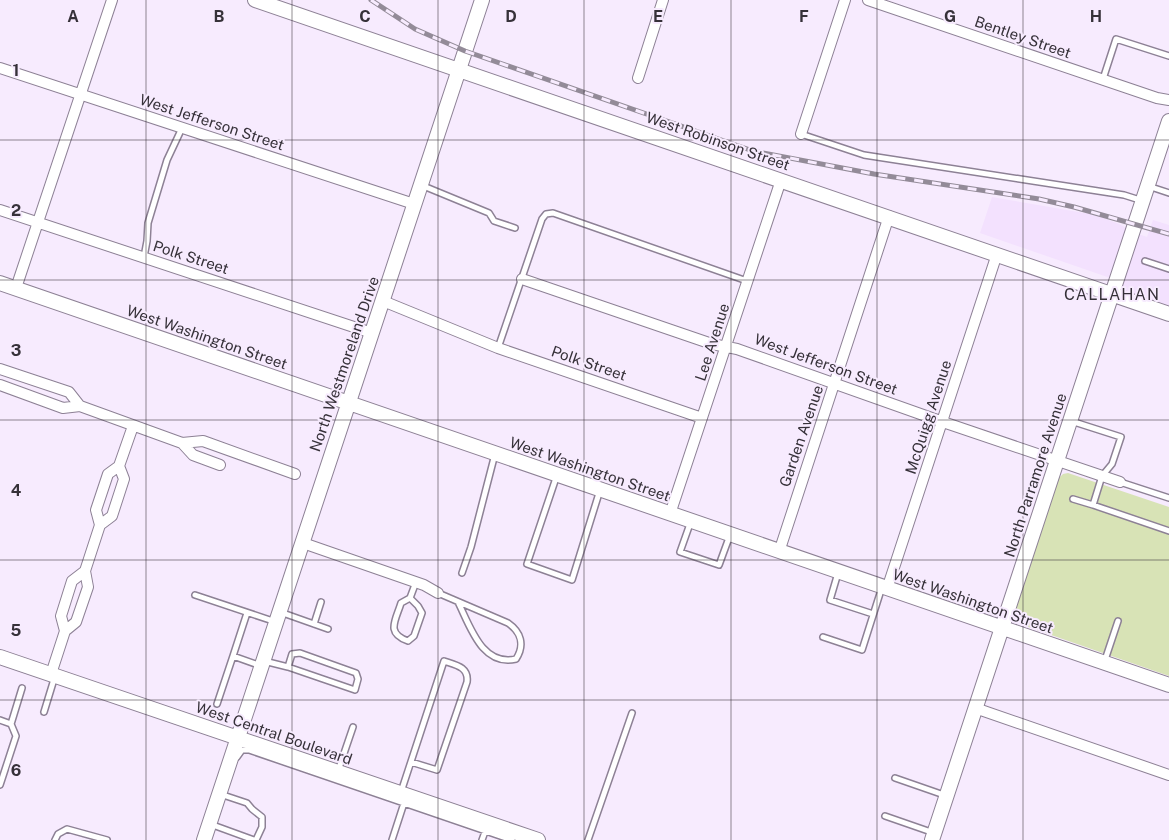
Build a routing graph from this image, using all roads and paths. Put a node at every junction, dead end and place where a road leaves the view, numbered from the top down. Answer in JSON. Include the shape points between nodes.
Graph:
{"nodes":[{"id":1,"x":112,"y":0,"type":"edge"},
{"id":2,"x":255,"y":0,"type":"edge"},
{"id":3,"x":482,"y":0,"type":"edge"},
{"id":4,"x":663,"y":0,"type":"edge"},
{"id":5,"x":845,"y":0,"type":"edge"},
{"id":6,"x":868,"y":0,"type":"edge"},
{"id":7,"x":1169,"y":56,"type":"edge"},
{"id":8,"x":0,"y":68,"type":"edge"},
{"id":9,"x":459,"y":69,"type":"junction"},
{"id":10,"x":638,"y":78,"type":"dead end"},
{"id":11,"x":1103,"y":80,"type":"junction"},
{"id":12,"x":81,"y":94,"type":"junction"},
{"id":13,"x":1169,"y":100,"type":"edge"},
{"id":14,"x":1169,"y":121,"type":"edge"},
{"id":15,"x":182,"y":128,"type":"junction"},
{"id":16,"x":801,"y":134,"type":"joint"},
{"id":17,"x":781,"y":180,"type":"junction"},
{"id":18,"x":420,"y":185,"type":"junction"},
{"id":19,"x":1148,"y":186,"type":"junction"},
{"id":20,"x":1169,"y":193,"type":"edge"},
{"id":21,"x":1143,"y":201,"type":"junction"},
{"id":22,"x":414,"y":204,"type":"junction"},
{"id":23,"x":0,"y":210,"type":"edge"},
{"id":24,"x":889,"y":216,"type":"junction"},
{"id":25,"x":38,"y":222,"type":"junction"},
{"id":26,"x":515,"y":228,"type":"dead end"},
{"id":27,"x":997,"y":254,"type":"junction"},
{"id":28,"x":144,"y":257,"type":"junction"},
{"id":29,"x":1145,"y":261,"type":"dead end"},
{"id":30,"x":1169,"y":269,"type":"edge"},
{"id":31,"x":522,"y":279,"type":"junction"},
{"id":32,"x":748,"y":281,"type":"junction"},
{"id":33,"x":1,"y":286,"type":"edge"},
{"id":34,"x":16,"y":288,"type":"junction"},
{"id":35,"x":1113,"y":294,"type":"junction"},
{"id":36,"x":383,"y":301,"type":"junction"},
{"id":37,"x":1168,"y":312,"type":"edge"},
{"id":38,"x":372,"y":333,"type":"junction"},
{"id":39,"x":726,"y":347,"type":"junction"},
{"id":40,"x":498,"y":348,"type":"junction"},
{"id":41,"x":0,"y":369,"type":"edge"},
{"id":42,"x":835,"y":384,"type":"junction"},
{"id":43,"x":0,"y":385,"type":"edge"},
{"id":44,"x":348,"y":402,"type":"junction"},
{"id":45,"x":80,"y":406,"type":"junction"},
{"id":46,"x":702,"y":418,"type":"junction"},
{"id":47,"x":1071,"y":421,"type":"junction"},
{"id":48,"x":943,"y":422,"type":"junction"},
{"id":49,"x":133,"y":426,"type":"junction"},
{"id":50,"x":182,"y":443,"type":"junction"},
{"id":51,"x":495,"y":454,"type":"junction"},
{"id":52,"x":1057,"y":461,"type":"junction"},
{"id":53,"x":220,"y":465,"type":"dead end"},
{"id":54,"x":119,"y":466,"type":"junction"},
{"id":55,"x":295,"y":474,"type":"dead end"},
{"id":56,"x":557,"y":475,"type":"junction"},
{"id":57,"x":1102,"y":476,"type":"junction"},
{"id":58,"x":1120,"y":482,"type":"joint"},
{"id":59,"x":600,"y":490,"type":"junction"},
{"id":60,"x":1169,"y":498,"type":"edge"},
{"id":61,"x":1073,"y":499,"type":"dead end"},
{"id":62,"x":1093,"y":506,"type":"junction"},
{"id":63,"x":670,"y":514,"type":"junction"},
{"id":64,"x":691,"y":521,"type":"junction"},
{"id":65,"x":100,"y":525,"type":"junction"},
{"id":66,"x":1169,"y":531,"type":"edge"},
{"id":67,"x":730,"y":535,"type":"junction"},
{"id":68,"x":303,"y":543,"type":"junction"},
{"id":69,"x":779,"y":552,"type":"junction"},
{"id":70,"x":85,"y":570,"type":"junction"},
{"id":71,"x":838,"y":572,"type":"junction"},
{"id":72,"x":462,"y":573,"type":"dead end"},
{"id":73,"x":416,"y":582,"type":"junction"},
{"id":74,"x":885,"y":588,"type":"junction"},
{"id":75,"x":438,"y":593,"type":"joint"},
{"id":76,"x":195,"y":595,"type":"dead end"},
{"id":77,"x":410,"y":598,"type":"junction"},
{"id":78,"x":321,"y":602,"type":"dead end"},
{"id":79,"x":458,"y":602,"type":"junction"},
{"id":80,"x":247,"y":613,"type":"junction"},
{"id":81,"x":873,"y":614,"type":"junction"},
{"id":82,"x":278,"y":617,"type":"junction"},
{"id":83,"x":1118,"y":621,"type":"dead end"},
{"id":84,"x":314,"y":624,"type":"junction"},
{"id":85,"x":1002,"y":628,"type":"junction"},
{"id":86,"x":328,"y":629,"type":"dead end"},
{"id":87,"x":65,"y":631,"type":"junction"},
{"id":88,"x":823,"y":637,"type":"dead end"},
{"id":89,"x":232,"y":656,"type":"junction"},
{"id":90,"x":0,"y":657,"type":"edge"},
{"id":91,"x":1104,"y":663,"type":"junction"},
{"id":92,"x":262,"y":664,"type":"junction"},
{"id":93,"x":288,"y":667,"type":"junction"},
{"id":94,"x":53,"y":675,"type":"junction"},
{"id":95,"x":1169,"y":685,"type":"edge"},
{"id":96,"x":22,"y":688,"type":"dead end"},
{"id":97,"x":217,"y":704,"type":"dead end"},
{"id":98,"x":975,"y":708,"type":"junction"},
{"id":99,"x":44,"y":712,"type":"dead end"},
{"id":100,"x":632,"y":713,"type":"dead end"},
{"id":101,"x":0,"y":720,"type":"edge"},
{"id":102,"x":11,"y":724,"type":"junction"},
{"id":103,"x":353,"y":727,"type":"dead end"},
{"id":104,"x":238,"y":738,"type":"junction"},
{"id":105,"x":411,"y":762,"type":"junction"},
{"id":106,"x":338,"y":772,"type":"junction"},
{"id":107,"x":1169,"y":775,"type":"edge"},
{"id":108,"x":895,"y":778,"type":"dead end"},
{"id":109,"x":0,"y":786,"type":"edge"},
{"id":110,"x":222,"y":794,"type":"junction"},
{"id":111,"x":947,"y":796,"type":"junction"},
{"id":112,"x":404,"y":797,"type":"junction"},
{"id":113,"x":885,"y":816,"type":"dead end"},
{"id":114,"x":212,"y":825,"type":"junction"},
{"id":115,"x":487,"y":827,"type":"junction"},
{"id":116,"x":933,"y":836,"type":"edge"},
{"id":117,"x":55,"y":840,"type":"edge"},
{"id":118,"x":107,"y":840,"type":"edge"},
{"id":119,"x":204,"y":840,"type":"edge"},
{"id":120,"x":209,"y":840,"type":"edge"},
{"id":121,"x":255,"y":840,"type":"edge"},
{"id":122,"x":392,"y":840,"type":"edge"},
{"id":123,"x":482,"y":840,"type":"edge"},
{"id":124,"x":512,"y":840,"type":"edge"},
{"id":125,"x":538,"y":840,"type":"edge"},
{"id":126,"x":588,"y":840,"type":"edge"}],
"edges":[{"from":1,"to":12,"type":"street"},
{"from":2,"to":9,"type":"street","name":"West Robinson Street"},
{"from":3,"to":9,"type":"street","name":"North Westmoreland Drive"},
{"from":4,"to":10,"type":"street"},
{"from":5,"to":16,"type":"street"},
{"from":6,"to":11,"type":"street","name":"Bentley Street"},
{"from":7,"to":11,"type":"lane","via":[[1116,39]]},
{"from":8,"to":12,"type":"street","name":"West Jefferson Street"},
{"from":9,"to":17,"type":"street","name":"West Robinson Street"},
{"from":9,"to":18,"type":"street","name":"North Westmoreland Drive"},
{"from":11,"to":13,"type":"street","name":"Bentley Street"},
{"from":12,"to":15,"type":"street","name":"West Jefferson Street"},
{"from":12,"to":25,"type":"street"},
{"from":14,"to":19,"type":"street","name":"North Parramore Avenue"},
{"from":15,"to":22,"type":"street","name":"West Jefferson Street"},
{"from":15,"to":28,"type":"lane","via":[[167,160],[148,223]]},
{"from":16,"to":21,"type":"lane","via":[[864,155]]},
{"from":17,"to":24,"type":"street","name":"West Robinson Street"},
{"from":17,"to":32,"type":"street","name":"Lee Avenue"},
{"from":18,"to":22,"type":"street","name":"North Westmoreland Drive"},
{"from":18,"to":26,"type":"lane","via":[[489,213],[494,221]]},
{"from":19,"to":20,"type":"lane"},
{"from":19,"to":21,"type":"street","name":"North Parramore Avenue"},
{"from":21,"to":35,"type":"street","name":"North Parramore Avenue"},
{"from":22,"to":36,"type":"street","name":"North Westmoreland Drive"},
{"from":23,"to":25,"type":"street","name":"Polk Street"},
{"from":24,"to":27,"type":"street","name":"West Robinson Street"},
{"from":24,"to":42,"type":"street","name":"Garden Avenue"},
{"from":25,"to":28,"type":"street","name":"Polk Street"},
{"from":25,"to":34,"type":"street"},
{"from":27,"to":35,"type":"street","name":"West Robinson Street"},
{"from":27,"to":48,"type":"street","name":"McQuigg Avenue"},
{"from":28,"to":38,"type":"street","name":"Polk Street"},
{"from":29,"to":30,"type":"lane"},
{"from":31,"to":32,"type":"lane","via":[[542,219],[553,213]]},
{"from":31,"to":39,"type":"street","name":"West Jefferson Street"},
{"from":31,"to":40,"type":"lane"},
{"from":32,"to":39,"type":"street","name":"Lee Avenue"},
{"from":33,"to":34,"type":"street","name":"West Washington Street"},
{"from":34,"to":44,"type":"street","name":"West Washington Street"},
{"from":35,"to":37,"type":"street","name":"West Robinson Street"},
{"from":35,"to":47,"type":"street","name":"North Parramore Avenue"},
{"from":36,"to":38,"type":"street","name":"North Westmoreland Drive"},
{"from":36,"to":40,"type":"street","name":"Polk Street"},
{"from":38,"to":44,"type":"street","name":"North Westmoreland Drive"},
{"from":39,"to":42,"type":"street","name":"West Jefferson Street"},
{"from":39,"to":46,"type":"street","name":"Lee Avenue"},
{"from":40,"to":46,"type":"street","name":"Polk Street"},
{"from":41,"to":45,"type":"street","via":[[69,392]]},
{"from":42,"to":48,"type":"street","name":"West Jefferson Street"},
{"from":42,"to":69,"type":"street","name":"Garden Avenue"},
{"from":43,"to":45,"type":"street","via":[[62,408]]},
{"from":44,"to":51,"type":"street","name":"West Washington Street"},
{"from":44,"to":68,"type":"street","name":"North Westmoreland Drive"},
{"from":45,"to":49,"type":"street"},
{"from":46,"to":63,"type":"street","name":"Lee Avenue"},
{"from":47,"to":52,"type":"street","name":"North Parramore Avenue"},
{"from":47,"to":57,"type":"lane","via":[[1121,437],[1112,464]]},
{"from":48,"to":52,"type":"street","name":"West Jefferson Street"},
{"from":48,"to":74,"type":"street","name":"McQuigg Avenue"},
{"from":49,"to":50,"type":"street"},
{"from":49,"to":54,"type":"street"},
{"from":50,"to":53,"type":"street","via":[[193,454]]},
{"from":50,"to":55,"type":"street","via":[[203,441]]},
{"from":51,"to":56,"type":"street","name":"West Washington Street"},
{"from":51,"to":72,"type":"lane"},
{"from":52,"to":57,"type":"street","name":"West Jefferson Street"},
{"from":52,"to":85,"type":"street","name":"North Parramore Avenue"},
{"from":54,"to":65,"type":"street","via":[[108,474],[96,510]]},
{"from":54,"to":65,"type":"street","via":[[124,479],[112,516]]},
{"from":56,"to":59,"type":"street","name":"West Washington Street"},
{"from":56,"to":59,"type":"lane","via":[[526,564],[572,580]]},
{"from":57,"to":58,"type":"street","name":"West Jefferson Street"},
{"from":57,"to":62,"type":"lane"},
{"from":58,"to":60,"type":"lane"},
{"from":59,"to":63,"type":"street","name":"West Washington Street"},
{"from":61,"to":62,"type":"lane"},
{"from":62,"to":66,"type":"lane"},
{"from":63,"to":64,"type":"street","name":"West Washington Street"},
{"from":64,"to":67,"type":"street","name":"West Washington Street"},
{"from":64,"to":67,"type":"lane","via":[[680,552],[719,566]]},
{"from":65,"to":70,"type":"street"},
{"from":67,"to":69,"type":"street","name":"West Washington Street"},
{"from":68,"to":73,"type":"street"},
{"from":68,"to":82,"type":"street","name":"North Westmoreland Drive"},
{"from":69,"to":71,"type":"street","name":"West Washington Street"},
{"from":70,"to":87,"type":"street","via":[[88,587],[76,622]]},
{"from":70,"to":87,"type":"street","via":[[72,581],[60,616]]},
{"from":71,"to":74,"type":"street","name":"West Washington Street"},
{"from":71,"to":81,"type":"lane","via":[[830,600]]},
{"from":73,"to":75,"type":"street"},
{"from":73,"to":77,"type":"lane"},
{"from":74,"to":81,"type":"lane"},
{"from":74,"to":85,"type":"street","name":"West Washington Street"},
{"from":75,"to":79,"type":"lane"},
{"from":76,"to":80,"type":"lane"},
{"from":77,"to":77,"type":"lane","via":[[401,603],[393,627],[399,638],[408,640],[414,636],[422,614]]},
{"from":78,"to":84,"type":"lane"},
{"from":79,"to":79,"type":"lane","via":[[514,627],[521,638],[516,658],[504,660],[485,651]]},
{"from":80,"to":82,"type":"lane"},
{"from":80,"to":89,"type":"lane"},
{"from":81,"to":88,"type":"lane","via":[[862,650]]},
{"from":82,"to":84,"type":"lane"},
{"from":82,"to":92,"type":"street","name":"North Westmoreland Drive"},
{"from":83,"to":91,"type":"lane"},
{"from":84,"to":86,"type":"lane"},
{"from":85,"to":91,"type":"street","name":"West Washington Street"},
{"from":85,"to":98,"type":"street","name":"North Parramore Avenue"},
{"from":87,"to":94,"type":"street"},
{"from":89,"to":92,"type":"lane"},
{"from":89,"to":97,"type":"lane"},
{"from":90,"to":94,"type":"street","name":"West Central Boulevard"},
{"from":91,"to":95,"type":"street","name":"West Washington Street"},
{"from":92,"to":93,"type":"lane"},
{"from":92,"to":104,"type":"street","name":"North Westmoreland Drive"},
{"from":93,"to":93,"type":"lane","via":[[355,690],[358,679],[356,673],[300,653],[292,654]]},
{"from":94,"to":99,"type":"lane"},
{"from":94,"to":104,"type":"street","name":"West Central Boulevard"},
{"from":96,"to":102,"type":"lane"},
{"from":98,"to":107,"type":"street"},
{"from":98,"to":111,"type":"street","name":"North Parramore Avenue"},
{"from":100,"to":126,"type":"lane"},
{"from":101,"to":102,"type":"lane"},
{"from":102,"to":109,"type":"lane","via":[[16,736]]},
{"from":103,"to":106,"type":"lane"},
{"from":104,"to":106,"type":"street","name":"West Central Boulevard"},
{"from":104,"to":110,"type":"street","name":"North Westmoreland Drive"},
{"from":105,"to":105,"type":"lane","via":[[444,661],[465,670],[467,682],[437,770]]},
{"from":105,"to":112,"type":"lane"},
{"from":106,"to":112,"type":"street","name":"West Central Boulevard"},
{"from":108,"to":111,"type":"lane"},
{"from":110,"to":112,"type":"lane","via":[[238,754],[245,749]]},
{"from":110,"to":114,"type":"street","name":"North Westmoreland Drive"},
{"from":110,"to":121,"type":"lane","via":[[247,803],[262,817],[262,827]]},
{"from":111,"to":116,"type":"street","name":"North Parramore Avenue"},
{"from":112,"to":115,"type":"street","name":"West Central Boulevard"},
{"from":112,"to":122,"type":"lane"},
{"from":113,"to":116,"type":"lane"},
{"from":114,"to":119,"type":"street","name":"North Westmoreland Drive"},
{"from":114,"to":120,"type":"lane"},
{"from":114,"to":121,"type":"lane"},
{"from":115,"to":123,"type":"lane"},
{"from":115,"to":124,"type":"lane"},
{"from":115,"to":125,"type":"street","name":"West Central Boulevard"},
{"from":117,"to":118,"type":"lane","via":[[67,829]]}]}
